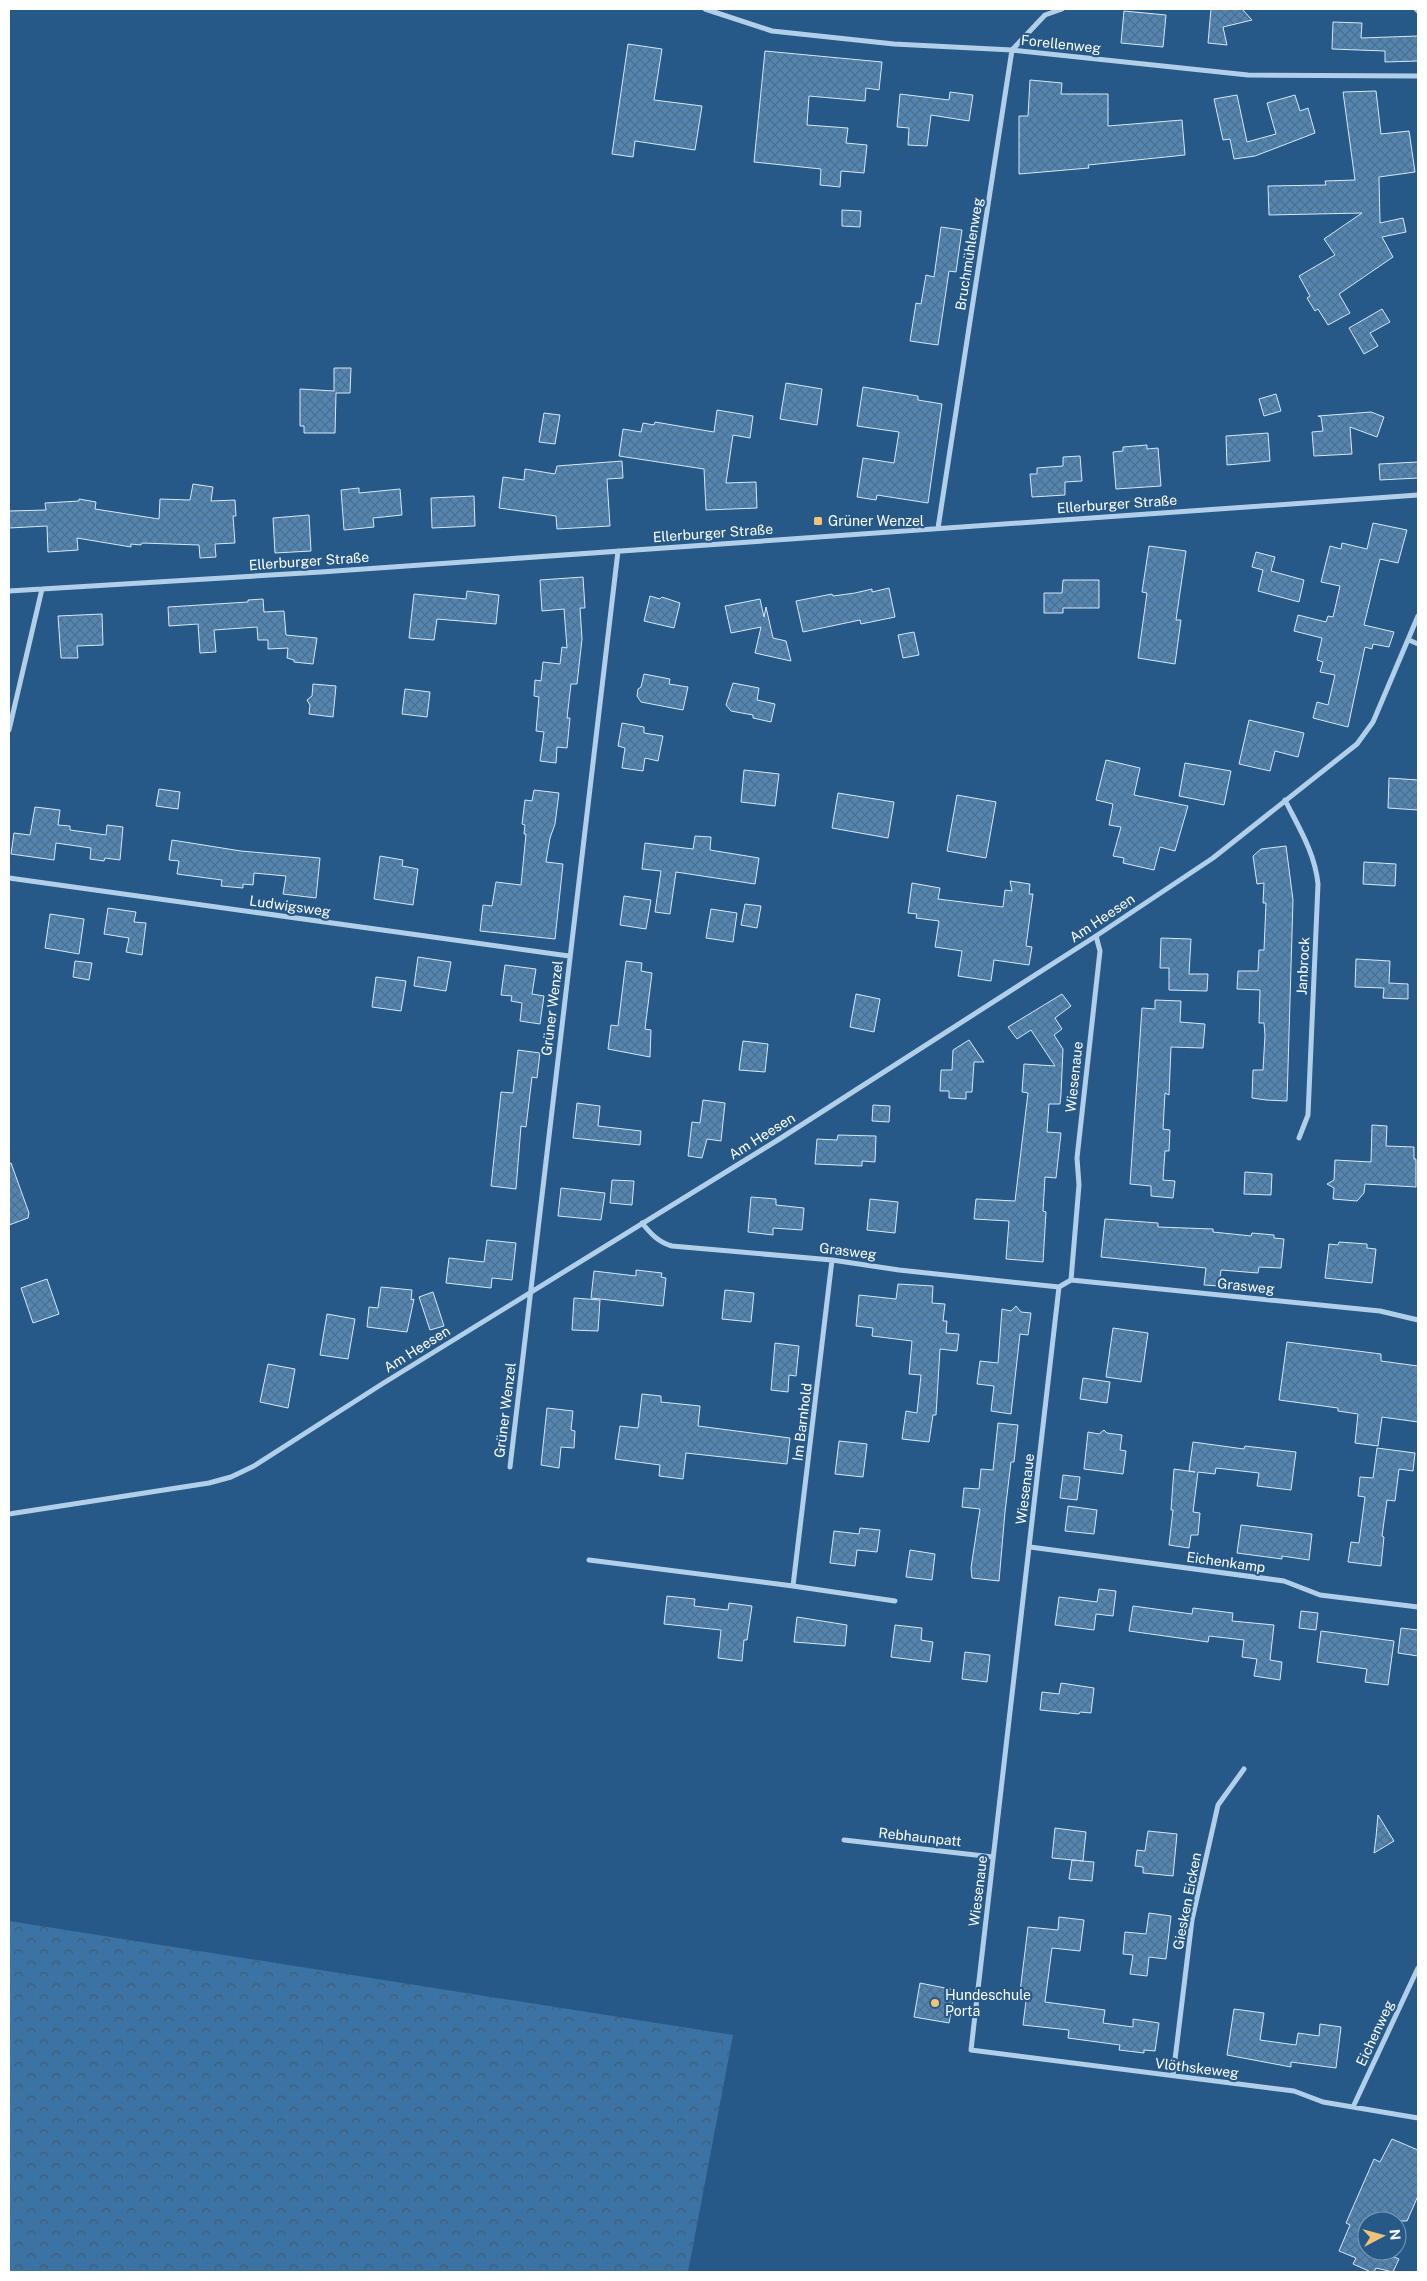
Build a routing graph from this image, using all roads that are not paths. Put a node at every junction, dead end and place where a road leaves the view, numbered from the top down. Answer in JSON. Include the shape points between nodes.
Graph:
{"nodes":[{"id":1,"x":705,"y":9,"type":"edge"},
{"id":2,"x":1062,"y":9,"type":"edge"},
{"id":3,"x":1012,"y":50,"type":"junction"},
{"id":4,"x":1418,"y":76,"type":"edge"},
{"id":5,"x":1418,"y":495,"type":"edge"},
{"id":6,"x":938,"y":528,"type":"junction"},
{"id":7,"x":618,"y":551,"type":"junction"},
{"id":8,"x":42,"y":589,"type":"junction"},
{"id":9,"x":9,"y":591,"type":"edge"},
{"id":10,"x":1418,"y":616,"type":"edge"},
{"id":11,"x":1409,"y":640,"type":"junction"},
{"id":12,"x":1418,"y":644,"type":"edge"},
{"id":13,"x":9,"y":730,"type":"edge"},
{"id":14,"x":1285,"y":800,"type":"junction"},
{"id":15,"x":9,"y":878,"type":"edge"},
{"id":16,"x":1096,"y":936,"type":"junction"},
{"id":17,"x":569,"y":956,"type":"junction"},
{"id":18,"x":1299,"y":1138,"type":"dead end"},
{"id":19,"x":642,"y":1223,"type":"junction"},
{"id":20,"x":832,"y":1260,"type":"junction"},
{"id":21,"x":1071,"y":1280,"type":"junction"},
{"id":22,"x":1060,"y":1287,"type":"junction"},
{"id":23,"x":531,"y":1292,"type":"junction"},
{"id":24,"x":1418,"y":1320,"type":"edge"},
{"id":25,"x":510,"y":1467,"type":"dead end"},
{"id":26,"x":9,"y":1514,"type":"edge"},
{"id":27,"x":1030,"y":1547,"type":"junction"},
{"id":28,"x":589,"y":1560,"type":"dead end"},
{"id":29,"x":794,"y":1586,"type":"junction"},
{"id":30,"x":895,"y":1601,"type":"dead end"},
{"id":31,"x":1418,"y":1607,"type":"edge"},
{"id":32,"x":1244,"y":1768,"type":"dead end"},
{"id":33,"x":844,"y":1840,"type":"dead end"},
{"id":34,"x":993,"y":1856,"type":"junction"},
{"id":35,"x":1418,"y":1968,"type":"edge"},
{"id":36,"x":971,"y":2050,"type":"joint"},
{"id":37,"x":1173,"y":2076,"type":"junction"},
{"id":38,"x":1353,"y":2107,"type":"junction"},
{"id":39,"x":1418,"y":2118,"type":"edge"}],
"edges":[{"from":1,"to":3,"type":"street","name":"Forellenweg","via":[[772,31],[894,44]]},
{"from":2,"to":3,"type":"street","via":[[1044,15]]},
{"from":3,"to":4,"type":"street","name":"Forellenweg","via":[[1248,75]]},
{"from":3,"to":6,"type":"street","name":"Bruchmühlenweg"},
{"from":5,"to":6,"type":"street","name":"Ellerburger Straße"},
{"from":6,"to":7,"type":"street","name":"Ellerburger Straße"},
{"from":7,"to":8,"type":"street","name":"Ellerburger Straße"},
{"from":7,"to":17,"type":"street","name":"Grüner Wenzel"},
{"from":8,"to":9,"type":"street","name":"Ellerburger Straße"},
{"from":8,"to":13,"type":"street"},
{"from":10,"to":11,"type":"street","name":"Am Heesen"},
{"from":11,"to":12,"type":"street"},
{"from":11,"to":14,"type":"street","name":"Am Heesen","via":[[1366,734]]},
{"from":14,"to":16,"type":"street","name":"Am Heesen","via":[[1213,858]]},
{"from":14,"to":18,"type":"street","name":"Janbrock","via":[[1311,850],[1318,884],[1308,1115]]},
{"from":15,"to":17,"type":"street","name":"Ludwigsweg"},
{"from":16,"to":19,"type":"street","name":"Am Heesen"},
{"from":16,"to":21,"type":"street","name":"Wiesenaue","via":[[1100,951],[1076,1158],[1079,1185]]},
{"from":17,"to":23,"type":"street","name":"Grüner Wenzel"},
{"from":19,"to":20,"type":"street","name":"Grasweg","via":[[661,1243],[672,1246]]},
{"from":19,"to":23,"type":"street","name":"Am Heesen"},
{"from":20,"to":22,"type":"street","name":"Grasweg"},
{"from":20,"to":29,"type":"street","name":"Im Barnhold"},
{"from":21,"to":22,"type":"street"},
{"from":21,"to":24,"type":"street","name":"Grasweg","via":[[1380,1311]]},
{"from":22,"to":27,"type":"street","name":"Wiesenaue"},
{"from":23,"to":25,"type":"street","name":"Grüner Wenzel"},
{"from":23,"to":26,"type":"street","name":"Am Heesen","via":[[254,1466],[231,1477]]},
{"from":27,"to":31,"type":"street","name":"Eichenkamp","via":[[1284,1582],[1320,1594]]},
{"from":27,"to":34,"type":"street","name":"Wiesenaue"},
{"from":28,"to":29,"type":"street"},
{"from":29,"to":30,"type":"street"},
{"from":32,"to":37,"type":"street","name":"Giesken Eicken","via":[[1218,1805],[1192,1920]]},
{"from":33,"to":34,"type":"street","name":"Rebhaunpatt"},
{"from":34,"to":36,"type":"street","name":"Wiesenaue"},
{"from":35,"to":38,"type":"street","name":"Eichenweg"},
{"from":36,"to":37,"type":"street","name":"Vlöthskeweg"},
{"from":37,"to":38,"type":"street","name":"Vlöthskeweg","via":[[1294,2091],[1323,2102]]},
{"from":38,"to":39,"type":"street","name":"Vlöthskeweg"}]}
